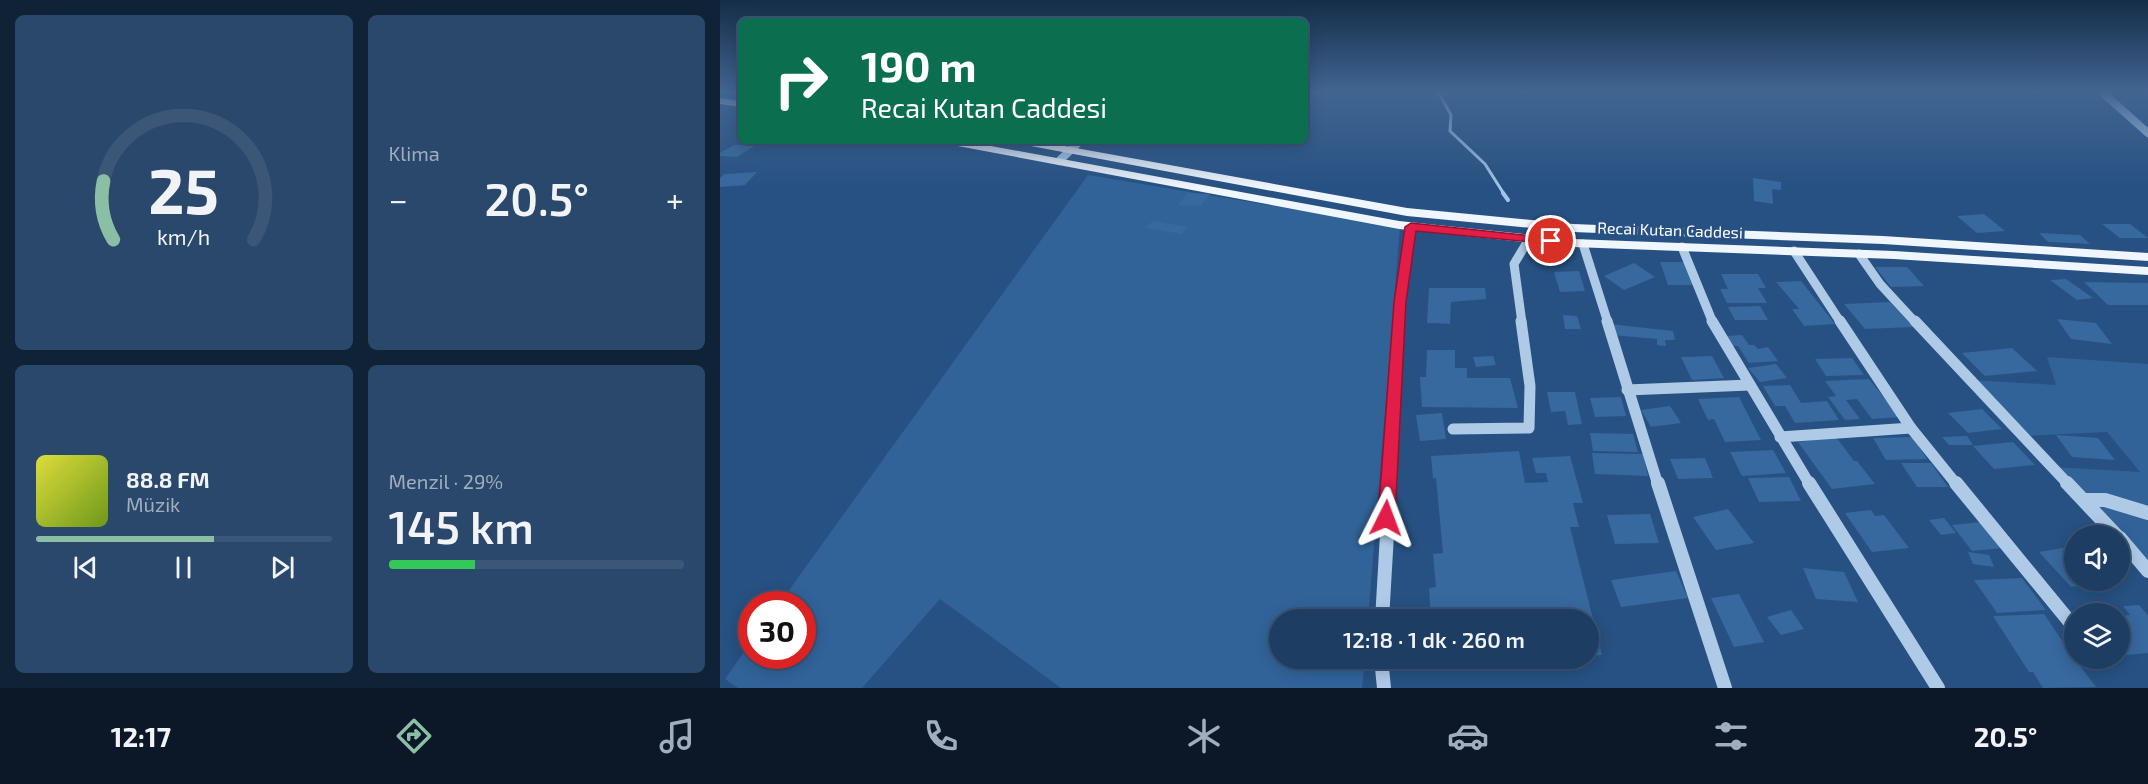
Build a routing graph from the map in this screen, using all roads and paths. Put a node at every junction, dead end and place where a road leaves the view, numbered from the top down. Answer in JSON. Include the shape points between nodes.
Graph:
{"nodes":[{"id":1,"x":964,"y":144,"type":"edge"},
{"id":2,"x":1075,"y":145,"type":"edge"},
{"id":3,"x":1059,"y":161,"type":"junction"},
{"id":4,"x":1411,"y":227,"type":"junction"},
{"id":5,"x":1529,"y":239,"type":"junction"},
{"id":6,"x":1583,"y":244,"type":"junction"},
{"id":7,"x":1682,"y":247,"type":"junction"},
{"id":8,"x":1794,"y":252,"type":"junction"},
{"id":9,"x":1859,"y":254,"type":"junction"},
{"id":10,"x":2148,"y":257,"type":"edge"},
{"id":11,"x":2148,"y":271,"type":"edge"},
{"id":12,"x":1750,"y":385,"type":"junction"},
{"id":13,"x":1627,"y":390,"type":"junction"},
{"id":14,"x":1911,"y":428,"type":"junction"},
{"id":15,"x":1453,"y":429,"type":"dead end"},
{"id":16,"x":1780,"y":437,"type":"junction"},
{"id":17,"x":2085,"y":500,"type":"junction"},
{"id":18,"x":2148,"y":513,"type":"edge"},
{"id":19,"x":2107,"y":525,"type":"edge"},
{"id":20,"x":2130,"y":551,"type":"edge"},
{"id":21,"x":2148,"y":571,"type":"edge"},
{"id":22,"x":1383,"y":609,"type":"edge"},
{"id":23,"x":2064,"y":615,"type":"edge"},
{"id":24,"x":1382,"y":669,"type":"edge"},
{"id":25,"x":1384,"y":688,"type":"edge"},
{"id":26,"x":1725,"y":688,"type":"edge"},
{"id":27,"x":1938,"y":688,"type":"edge"}],
"edges":[{"from":1,"to":3,"type":"main road","name":"Recai Kutan Caddesi"},
{"from":2,"to":3,"type":"street"},
{"from":2,"to":10,"type":"main road","name":"Recai Kutan Caddesi","via":[[1407,212],[1573,228],[1883,240]]},
{"from":3,"to":4,"type":"main road","name":"Recai Kutan Caddesi"},
{"from":4,"to":5,"type":"main road","name":"Recai Kutan Caddesi"},
{"from":4,"to":22,"type":"street","via":[[1400,302]]},
{"from":5,"to":6,"type":"main road","name":"Recai Kutan Caddesi"},
{"from":5,"to":15,"type":"street","via":[[1514,264],[1530,386],[1529,428]]},
{"from":6,"to":7,"type":"main road","name":"Recai Kutan Caddesi"},
{"from":6,"to":13,"type":"street"},
{"from":7,"to":8,"type":"main road","name":"Recai Kutan Caddesi"},
{"from":7,"to":12,"type":"street","via":[[1712,321]]},
{"from":8,"to":9,"type":"main road","name":"Recai Kutan Caddesi"},
{"from":8,"to":14,"type":"street"},
{"from":9,"to":11,"type":"main road","name":"Recai Kutan Caddesi"},
{"from":9,"to":17,"type":"street","via":[[1880,284]]},
{"from":12,"to":13,"type":"street"},
{"from":12,"to":16,"type":"street"},
{"from":13,"to":26,"type":"street"},
{"from":14,"to":16,"type":"street"},
{"from":14,"to":23,"type":"street"},
{"from":16,"to":27,"type":"street"},
{"from":17,"to":18,"type":"street","via":[[2104,500]]},
{"from":17,"to":19,"type":"street"},
{"from":20,"to":21,"type":"street"},
{"from":24,"to":25,"type":"street"}]}
